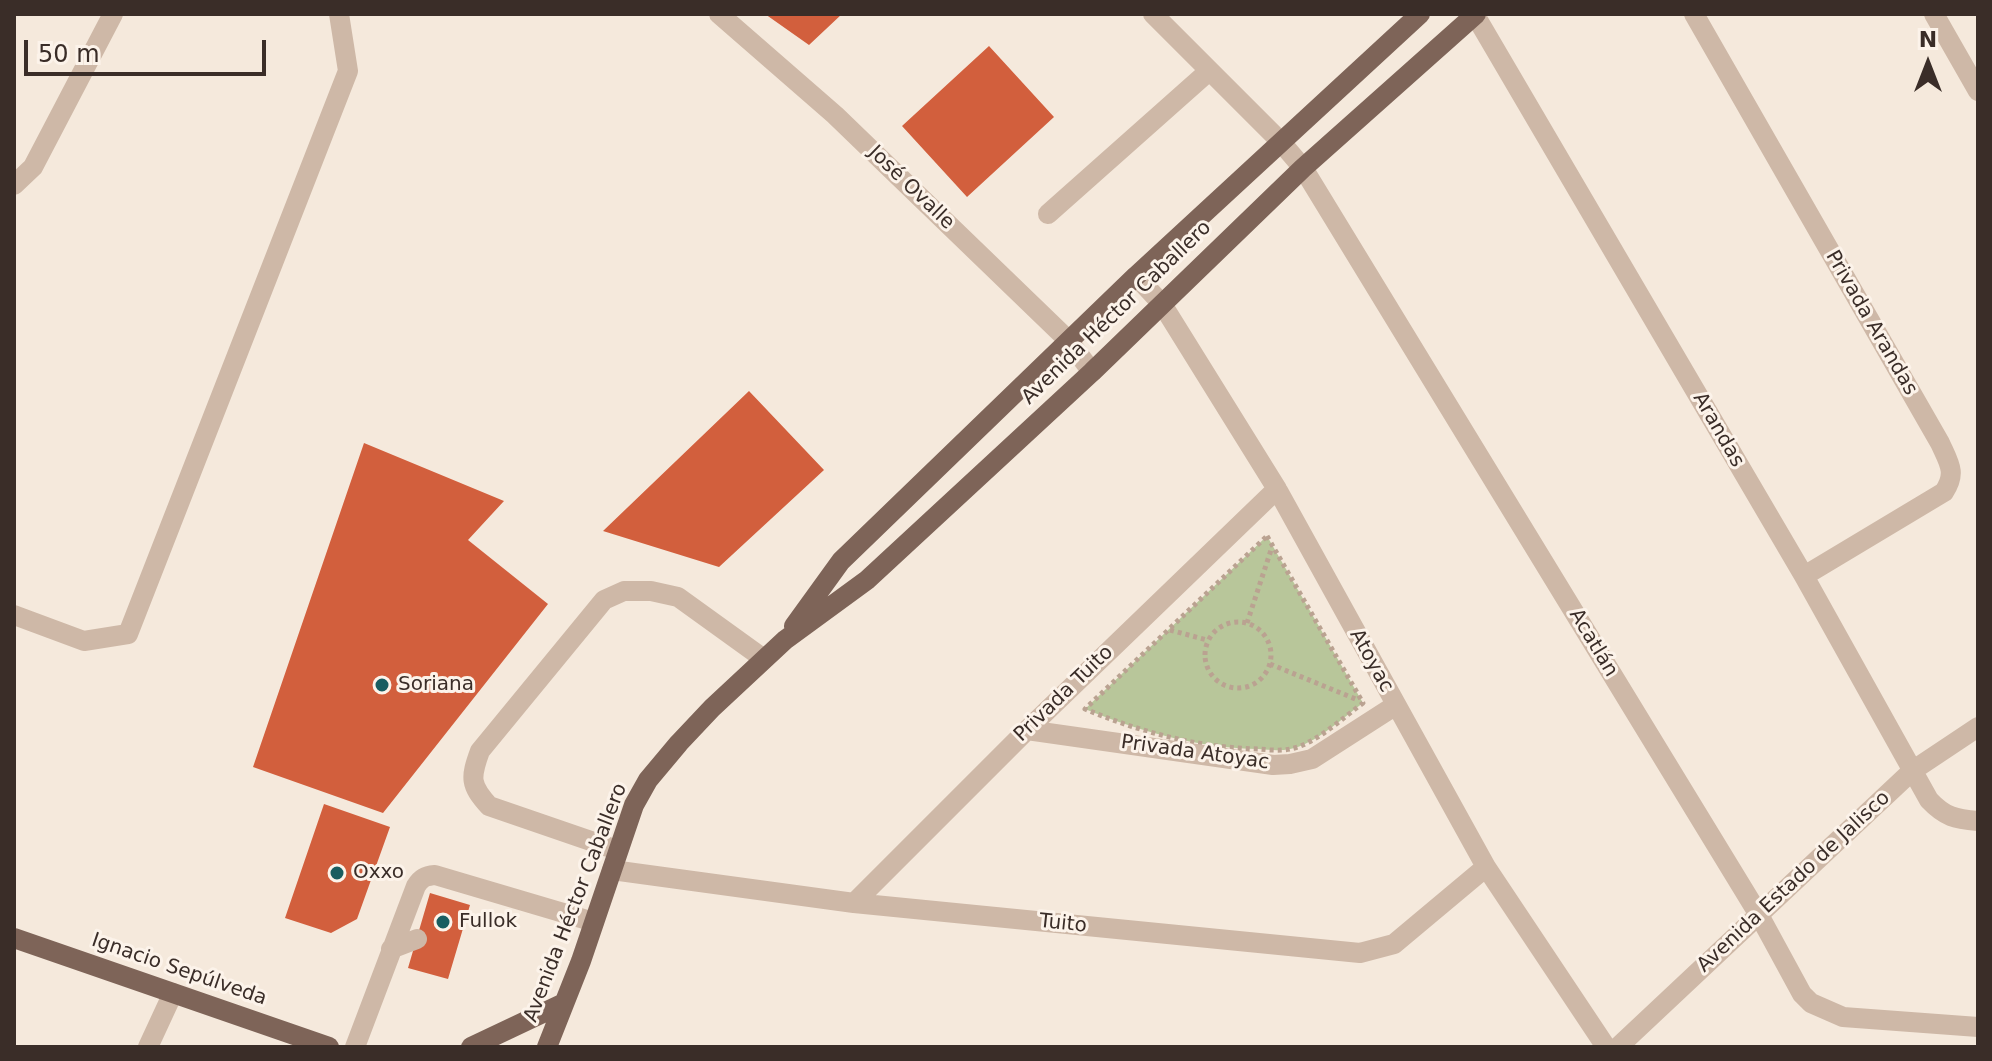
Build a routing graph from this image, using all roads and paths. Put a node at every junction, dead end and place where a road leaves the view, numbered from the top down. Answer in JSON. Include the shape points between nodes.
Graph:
{"nodes":[{"id":1,"x":113,"y":14,"type":"edge"},
{"id":2,"x":339,"y":14,"type":"edge"},
{"id":3,"x":719,"y":14,"type":"edge"},
{"id":4,"x":1153,"y":14,"type":"edge"},
{"id":5,"x":1420,"y":14,"type":"edge"},
{"id":6,"x":1476,"y":14,"type":"edge"},
{"id":7,"x":1694,"y":14,"type":"edge"},
{"id":8,"x":1934,"y":14,"type":"edge"},
{"id":9,"x":1209,"y":71,"type":"junction"},
{"id":10,"x":1978,"y":91,"type":"edge"},
{"id":11,"x":1280,"y":141,"type":"junction"},
{"id":12,"x":1303,"y":168,"type":"junction"},
{"id":13,"x":14,"y":185,"type":"edge"},
{"id":14,"x":1048,"y":214,"type":"dead end"},
{"id":15,"x":1136,"y":276,"type":"junction"},
{"id":16,"x":1162,"y":304,"type":"junction"},
{"id":17,"x":1068,"y":340,"type":"junction"},
{"id":18,"x":1092,"y":372,"type":"junction"},
{"id":19,"x":1277,"y":489,"type":"junction"},
{"id":20,"x":1273,"y":546,"type":"junction"},
{"id":21,"x":1804,"y":576,"type":"junction"},
{"id":22,"x":14,"y":615,"type":"edge"},
{"id":23,"x":1247,"y":623,"type":"junction"},
{"id":24,"x":1169,"y":629,"type":"dead end"},
{"id":25,"x":785,"y":640,"type":"junction"},
{"id":26,"x":1207,"y":640,"type":"junction"},
{"id":27,"x":764,"y":659,"type":"junction"},
{"id":28,"x":1270,"y":664,"type":"junction"},
{"id":29,"x":1363,"y":703,"type":"junction"},
{"id":30,"x":1396,"y":705,"type":"junction"},
{"id":31,"x":1978,"y":727,"type":"edge"},
{"id":32,"x":1027,"y":730,"type":"junction"},
{"id":33,"x":1912,"y":771,"type":"junction"},
{"id":34,"x":1978,"y":821,"type":"edge"},
{"id":35,"x":615,"y":860,"type":"junction"},
{"id":36,"x":1486,"y":867,"type":"junction"},
{"id":37,"x":854,"y":903,"type":"junction"},
{"id":38,"x":1759,"y":915,"type":"junction"},
{"id":39,"x":594,"y":922,"type":"junction"},
{"id":40,"x":14,"y":938,"type":"edge"},
{"id":41,"x":417,"y":939,"type":"dead end"},
{"id":42,"x":391,"y":949,"type":"junction"},
{"id":43,"x":173,"y":993,"type":"junction"},
{"id":44,"x":564,"y":1003,"type":"junction"},
{"id":45,"x":1978,"y":1027,"type":"edge"},
{"id":46,"x":148,"y":1047,"type":"edge"},
{"id":47,"x":329,"y":1047,"type":"edge"},
{"id":48,"x":355,"y":1047,"type":"edge"},
{"id":49,"x":471,"y":1047,"type":"edge"},
{"id":50,"x":547,"y":1047,"type":"edge"},
{"id":51,"x":1606,"y":1047,"type":"edge"},
{"id":52,"x":1618,"y":1047,"type":"edge"}],
"edges":[{"from":1,"to":13,"type":"street","via":[[33,167]]},
{"from":2,"to":22,"type":"street","via":[[348,71],[128,634],[84,641]]},
{"from":3,"to":17,"type":"street","name":"José Ovalle","via":[[835,115]]},
{"from":4,"to":9,"type":"street","name":"Acatlán"},
{"from":5,"to":11,"type":"main road","name":"Avenida Héctor Caballero"},
{"from":6,"to":12,"type":"main road","name":"Avenida Héctor Caballero"},
{"from":6,"to":21,"type":"street","name":"Arandas"},
{"from":7,"to":21,"type":"street","name":"Privada Arandas","via":[[1940,443],[1952,473],[1944,492]]},
{"from":8,"to":10,"type":"street"},
{"from":9,"to":11,"type":"street","name":"Acatlán"},
{"from":9,"to":14,"type":"street"},
{"from":11,"to":12,"type":"street","name":"Acatlán"},
{"from":11,"to":15,"type":"main road","name":"Avenida Héctor Caballero"},
{"from":12,"to":16,"type":"main road","name":"Avenida Héctor Caballero"},
{"from":12,"to":38,"type":"street","name":"Acatlán"},
{"from":15,"to":16,"type":"street","name":"Atoyac"},
{"from":15,"to":17,"type":"main road","name":"Avenida Héctor Caballero"},
{"from":16,"to":18,"type":"main road","name":"Avenida Héctor Caballero"},
{"from":16,"to":19,"type":"street","name":"Atoyac"},
{"from":17,"to":18,"type":"street","name":"José Ovalle"},
{"from":17,"to":25,"type":"main road","name":"Avenida Héctor Caballero","via":[[841,561]]},
{"from":18,"to":25,"type":"main road","name":"Avenida Héctor Caballero","via":[[867,580]]},
{"from":19,"to":30,"type":"street","name":"Atoyac"},
{"from":19,"to":32,"type":"street","name":"Privada Tuito"},
{"from":20,"to":23,"type":"path"},
{"from":20,"to":29,"type":"path"},
{"from":20,"to":29,"type":"path","via":[[1267,536],[1085,709],[1213,747],[1269,750],[1305,744]]},
{"from":21,"to":33,"type":"street","name":"Arandas"},
{"from":23,"to":26,"type":"path","via":[[1222,626]]},
{"from":23,"to":28,"type":"path","via":[[1265,636]]},
{"from":24,"to":26,"type":"path"},
{"from":25,"to":27,"type":"main road","name":"Avenida Héctor Caballero"},
{"from":26,"to":28,"type":"path","via":[[1207,669],[1223,685],[1254,684]]},
{"from":27,"to":35,"type":"main road","name":"Avenida Héctor Caballero","via":[[648,780]]},
{"from":27,"to":35,"type":"street","name":"Tuito","via":[[678,597],[624,591],[604,600],[480,751],[472,771],[476,791],[489,806]]},
{"from":28,"to":29,"type":"path"},
{"from":30,"to":32,"type":"street","name":"Privada Atoyac","via":[[1312,759],[1273,765]]},
{"from":30,"to":36,"type":"street","name":"Atoyac"},
{"from":31,"to":33,"type":"street","name":"Avenida Estado de Jalisco"},
{"from":32,"to":37,"type":"street","name":"Privada Tuito"},
{"from":33,"to":34,"type":"street","name":"Arandas","via":[[1939,810],[1956,819]]},
{"from":33,"to":38,"type":"street","name":"Avenida Estado de Jalisco"},
{"from":35,"to":37,"type":"street","name":"Tuito"},
{"from":35,"to":39,"type":"main road","name":"Avenida Héctor Caballero"},
{"from":36,"to":37,"type":"street","name":"Tuito","via":[[1394,944],[1360,953]]},
{"from":36,"to":51,"type":"street","name":"Atoyac"},
{"from":38,"to":45,"type":"street","name":"Acatlán","via":[[1811,1003],[1843,1017]]},
{"from":38,"to":52,"type":"street","name":"Avenida Estado de Jalisco"},
{"from":39,"to":42,"type":"street","via":[[426,876],[416,886]]},
{"from":39,"to":44,"type":"main road","name":"Avenida Héctor Caballero"},
{"from":40,"to":43,"type":"main road","name":"Ignacio Sepúlveda"},
{"from":41,"to":42,"type":"street"},
{"from":42,"to":48,"type":"street"},
{"from":43,"to":46,"type":"street"},
{"from":43,"to":47,"type":"main road","name":"Ignacio Sepúlveda"},
{"from":44,"to":49,"type":"main road"},
{"from":44,"to":50,"type":"main road","name":"Avenida Héctor Caballero"}]}
